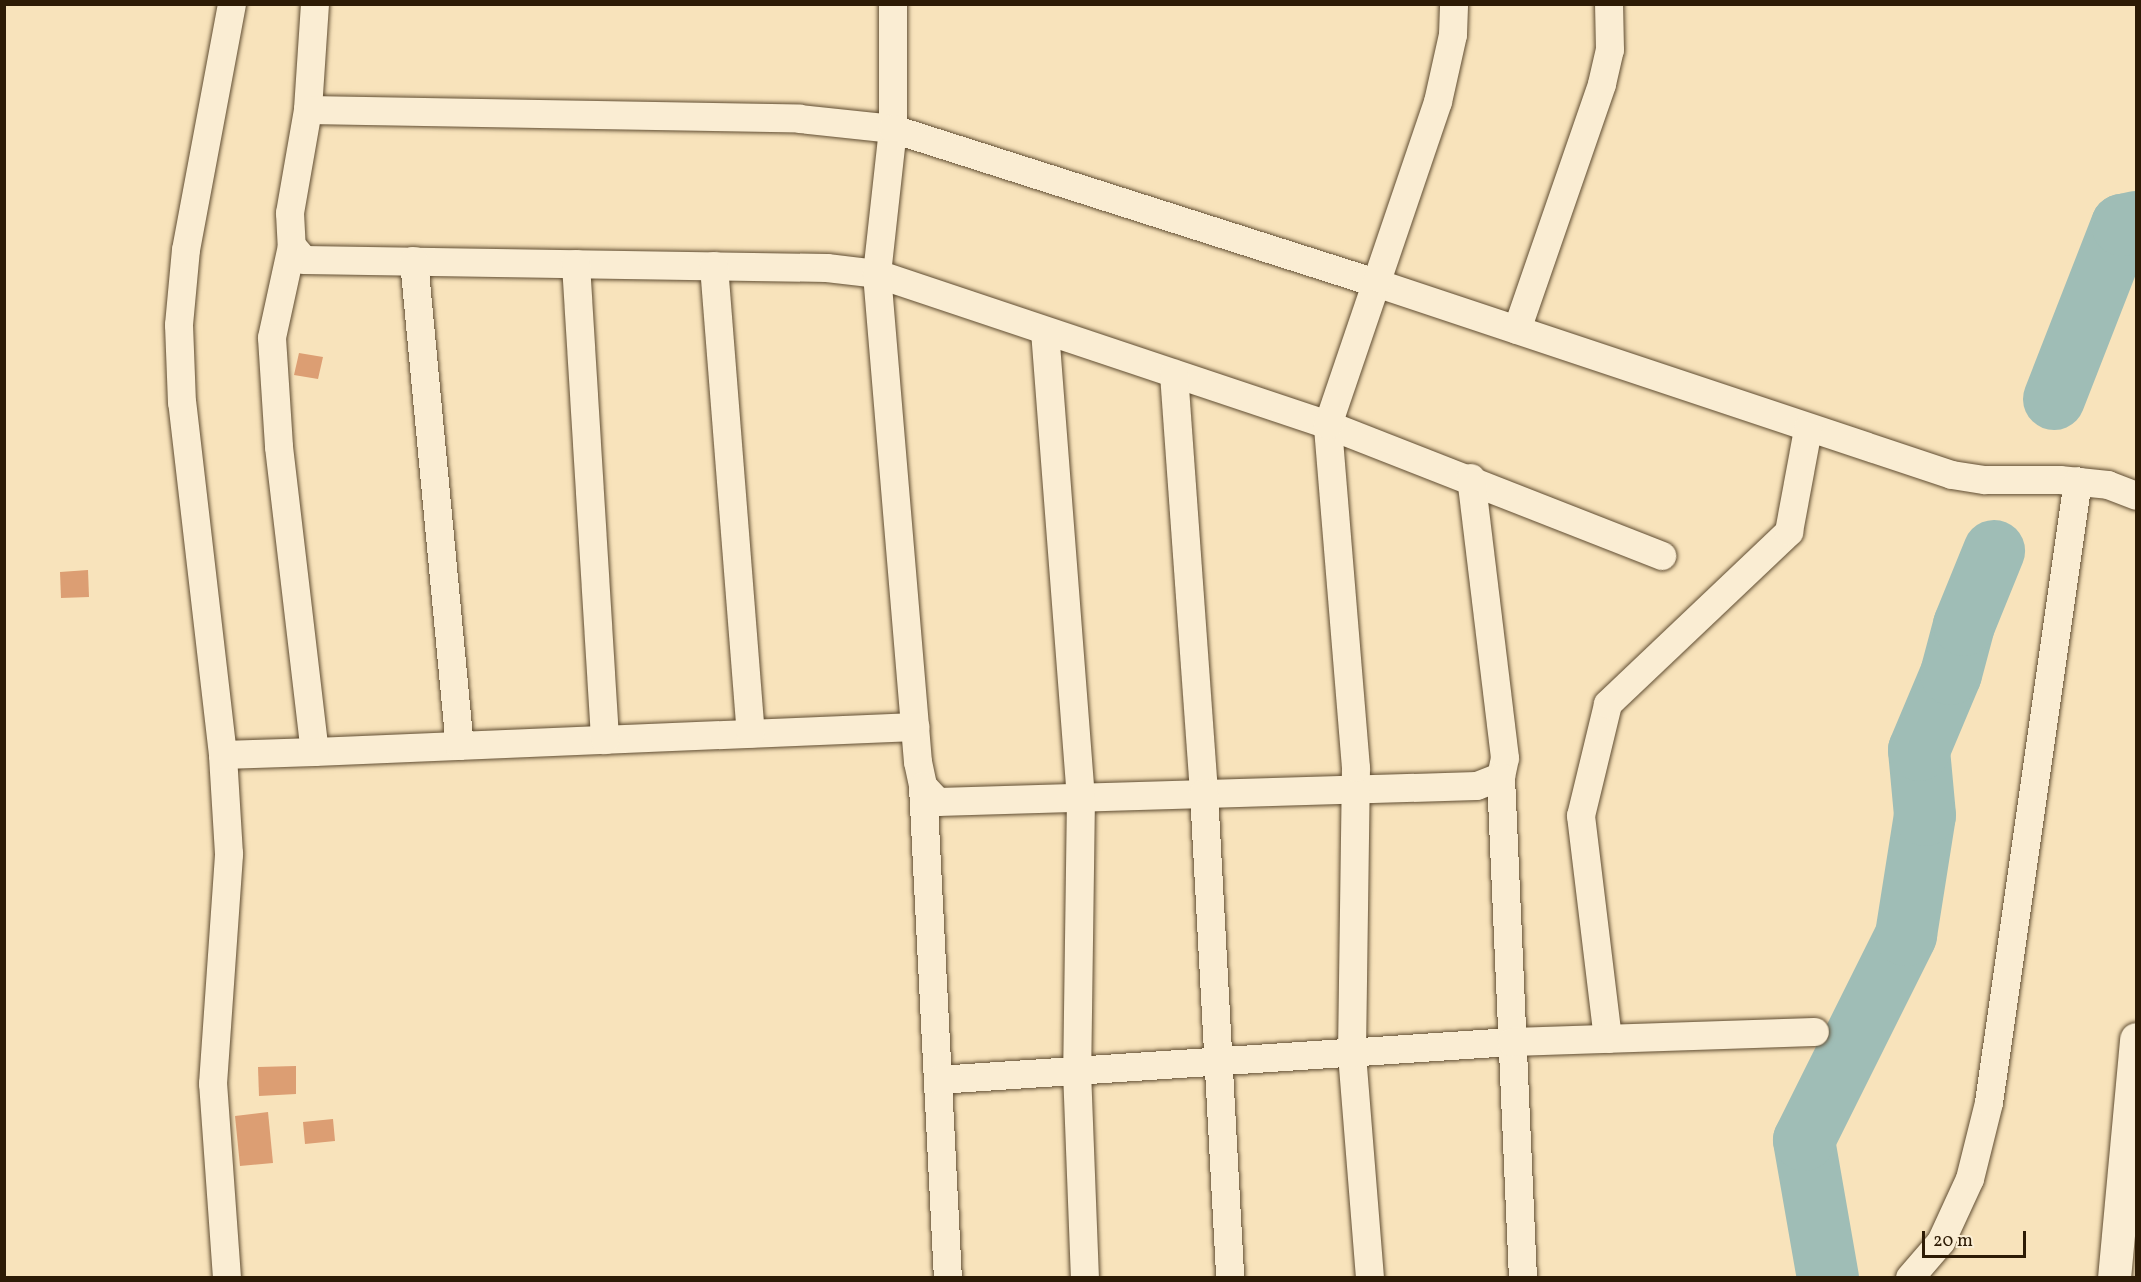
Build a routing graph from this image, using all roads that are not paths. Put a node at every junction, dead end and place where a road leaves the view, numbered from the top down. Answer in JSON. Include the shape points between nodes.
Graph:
{"nodes":[{"id":1,"x":232,"y":4,"type":"edge"},
{"id":2,"x":315,"y":4,"type":"edge"},
{"id":3,"x":893,"y":4,"type":"edge"},
{"id":4,"x":1454,"y":4,"type":"edge"},
{"id":5,"x":1609,"y":4,"type":"edge"},
{"id":6,"x":308,"y":110,"type":"junction"},
{"id":7,"x":893,"y":129,"type":"junction"},
{"id":8,"x":292,"y":246,"type":"junction"},
{"id":9,"x":414,"y":261,"type":"junction"},
{"id":10,"x":576,"y":264,"type":"junction"},
{"id":11,"x":714,"y":266,"type":"junction"},
{"id":12,"x":877,"y":274,"type":"junction"},
{"id":13,"x":1379,"y":284,"type":"junction"},
{"id":14,"x":1045,"y":330,"type":"junction"},
{"id":15,"x":1517,"y":330,"type":"junction"},
{"id":16,"x":1174,"y":374,"type":"junction"},
{"id":17,"x":1328,"y":425,"type":"junction"},
{"id":18,"x":1808,"y":429,"type":"junction"},
{"id":19,"x":1471,"y":478,"type":"junction"},
{"id":20,"x":2078,"y":482,"type":"junction"},
{"id":21,"x":2136,"y":496,"type":"edge"},
{"id":22,"x":1662,"y":556,"type":"dead end"},
{"id":23,"x":915,"y":727,"type":"junction"},
{"id":24,"x":751,"y":734,"type":"junction"},
{"id":25,"x":605,"y":740,"type":"junction"},
{"id":26,"x":460,"y":746,"type":"junction"},
{"id":27,"x":315,"y":752,"type":"junction"},
{"id":28,"x":223,"y":755,"type":"junction"},
{"id":29,"x":1501,"y":777,"type":"junction"},
{"id":30,"x":923,"y":786,"type":"junction"},
{"id":31,"x":1355,"y":789,"type":"junction"},
{"id":32,"x":1204,"y":794,"type":"junction"},
{"id":33,"x":1081,"y":797,"type":"junction"},
{"id":34,"x":1815,"y":1032,"type":"dead end"},
{"id":35,"x":1608,"y":1039,"type":"junction"},
{"id":36,"x":2136,"y":1039,"type":"edge"},
{"id":37,"x":1512,"y":1042,"type":"junction"},
{"id":38,"x":1352,"y":1053,"type":"junction"},
{"id":39,"x":1218,"y":1062,"type":"junction"},
{"id":40,"x":1077,"y":1071,"type":"junction"},
{"id":41,"x":938,"y":1080,"type":"junction"},
{"id":42,"x":227,"y":1278,"type":"edge"},
{"id":43,"x":948,"y":1278,"type":"edge"},
{"id":44,"x":1085,"y":1278,"type":"edge"},
{"id":45,"x":1230,"y":1278,"type":"edge"},
{"id":46,"x":1370,"y":1278,"type":"edge"},
{"id":47,"x":1523,"y":1278,"type":"edge"},
{"id":48,"x":1910,"y":1278,"type":"edge"},
{"id":49,"x":2114,"y":1278,"type":"edge"}],
"edges":[{"from":1,"to":28,"type":"street","via":[[186,250],[179,326],[182,403]]},
{"from":2,"to":6,"type":"street"},
{"from":3,"to":7,"type":"street"},
{"from":4,"to":13,"type":"street","via":[[1453,35],[1438,102]]},
{"from":5,"to":15,"type":"street","via":[[1610,50],[1602,84]]},
{"from":6,"to":7,"type":"street","via":[[800,119]]},
{"from":6,"to":8,"type":"street","via":[[290,213]]},
{"from":7,"to":12,"type":"street"},
{"from":7,"to":13,"type":"street"},
{"from":8,"to":9,"type":"street","via":[[304,260]]},
{"from":8,"to":27,"type":"street","via":[[272,338],[279,447]]},
{"from":9,"to":10,"type":"street"},
{"from":9,"to":26,"type":"street"},
{"from":10,"to":11,"type":"street"},
{"from":10,"to":25,"type":"street"},
{"from":11,"to":12,"type":"street","via":[[827,268]]},
{"from":11,"to":24,"type":"street"},
{"from":12,"to":14,"type":"street"},
{"from":12,"to":23,"type":"street"},
{"from":13,"to":15,"type":"street"},
{"from":13,"to":17,"type":"street"},
{"from":14,"to":16,"type":"street"},
{"from":14,"to":33,"type":"street"},
{"from":15,"to":18,"type":"street"},
{"from":16,"to":17,"type":"street"},
{"from":16,"to":32,"type":"street"},
{"from":17,"to":19,"type":"street"},
{"from":17,"to":31,"type":"street"},
{"from":18,"to":20,"type":"street","via":[[1952,475],[1984,480]]},
{"from":18,"to":35,"type":"street","via":[[1789,532],[1608,704],[1581,816]]},
{"from":19,"to":22,"type":"street"},
{"from":19,"to":29,"type":"street","via":[[1505,758]]},
{"from":20,"to":21,"type":"street","via":[[2108,485]]},
{"from":20,"to":48,"type":"street","via":[[1989,1103],[1970,1179],[1941,1242]]},
{"from":23,"to":24,"type":"street"},
{"from":23,"to":30,"type":"street"},
{"from":24,"to":25,"type":"street"},
{"from":25,"to":26,"type":"street"},
{"from":26,"to":27,"type":"street"},
{"from":27,"to":28,"type":"street"},
{"from":28,"to":42,"type":"street","via":[[229,854],[213,1084]]},
{"from":29,"to":31,"type":"street","via":[[1477,786]]},
{"from":29,"to":37,"type":"street"},
{"from":30,"to":33,"type":"street","via":[[938,802]]},
{"from":30,"to":41,"type":"street"},
{"from":31,"to":32,"type":"street"},
{"from":31,"to":38,"type":"street"},
{"from":32,"to":33,"type":"street"},
{"from":32,"to":39,"type":"street"},
{"from":33,"to":40,"type":"street"},
{"from":34,"to":35,"type":"street"},
{"from":35,"to":37,"type":"street"},
{"from":36,"to":49,"type":"main road"},
{"from":37,"to":38,"type":"street"},
{"from":37,"to":47,"type":"street"},
{"from":38,"to":39,"type":"street"},
{"from":38,"to":46,"type":"street"},
{"from":39,"to":40,"type":"street"},
{"from":39,"to":45,"type":"street"},
{"from":40,"to":41,"type":"street"},
{"from":40,"to":44,"type":"street"},
{"from":41,"to":43,"type":"street"}]}
